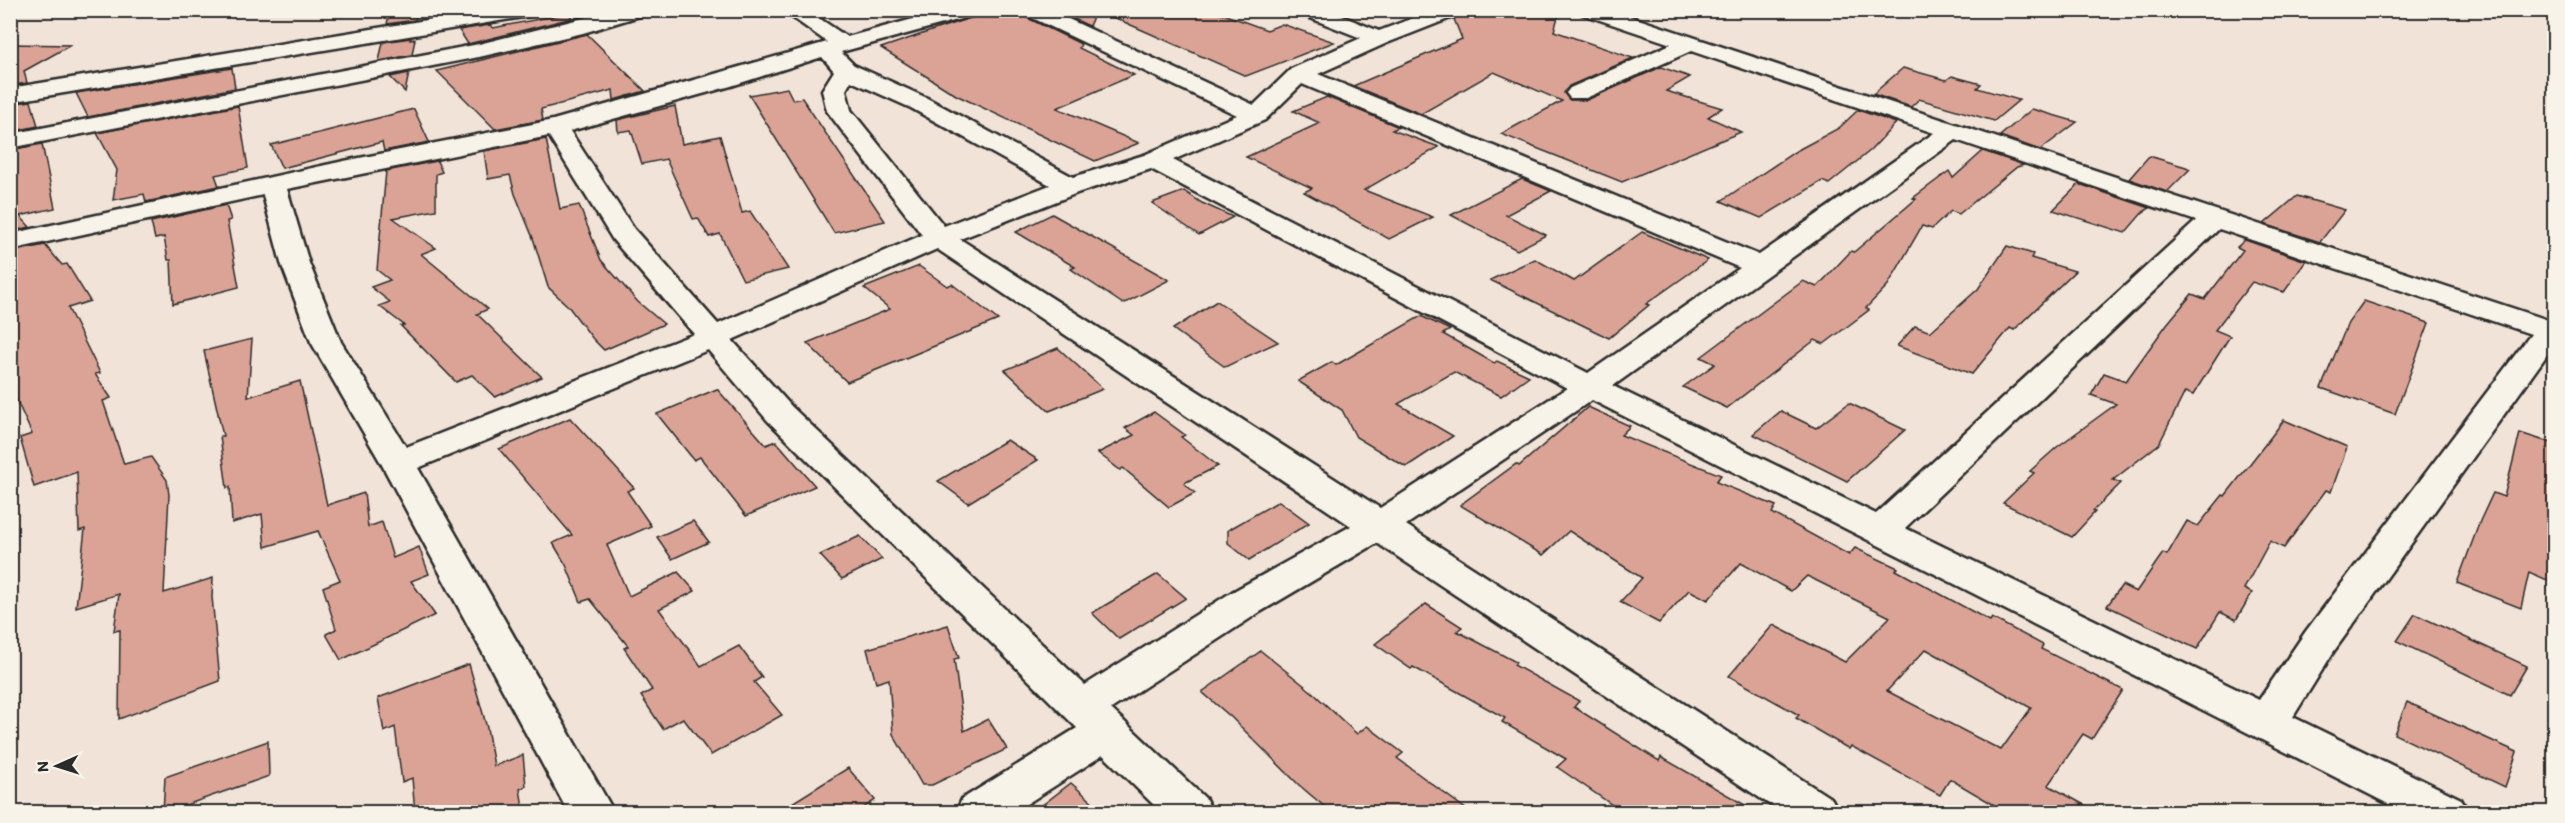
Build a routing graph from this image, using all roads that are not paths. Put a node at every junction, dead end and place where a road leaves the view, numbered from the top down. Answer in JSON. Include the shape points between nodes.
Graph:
{"nodes":[{"id":1,"x":529,"y":10,"type":"edge"},
{"id":2,"x":639,"y":10,"type":"edge"},
{"id":3,"x":792,"y":10,"type":"edge"},
{"id":4,"x":972,"y":10,"type":"edge"},
{"id":5,"x":1031,"y":10,"type":"edge"},
{"id":6,"x":1307,"y":10,"type":"edge"},
{"id":7,"x":1454,"y":10,"type":"edge"},
{"id":8,"x":1589,"y":10,"type":"edge"},
{"id":9,"x":451,"y":17,"type":"edge"},
{"id":10,"x":1379,"y":38,"type":"junction"},
{"id":11,"x":1690,"y":44,"type":"junction"},
{"id":12,"x":839,"y":55,"type":"junction"},
{"id":13,"x":228,"y":59,"type":"junction"},
{"id":14,"x":1299,"y":74,"type":"junction"},
{"id":15,"x":1578,"y":93,"type":"dead end"},
{"id":16,"x":10,"y":94,"type":"edge"},
{"id":17,"x":219,"y":103,"type":"junction"},
{"id":18,"x":1257,"y":115,"type":"junction"},
{"id":19,"x":556,"y":127,"type":"junction"},
{"id":20,"x":1953,"y":131,"type":"junction"},
{"id":21,"x":10,"y":141,"type":"edge"},
{"id":22,"x":1153,"y":160,"type":"junction"},
{"id":23,"x":273,"y":184,"type":"junction"},
{"id":24,"x":1071,"y":186,"type":"junction"},
{"id":25,"x":2215,"y":218,"type":"junction"},
{"id":26,"x":939,"y":238,"type":"junction"},
{"id":27,"x":10,"y":242,"type":"edge"},
{"id":28,"x":1761,"y":266,"type":"junction"},
{"id":29,"x":2552,"y":331,"type":"edge"},
{"id":30,"x":714,"y":337,"type":"junction"},
{"id":31,"x":1590,"y":387,"type":"junction"},
{"id":32,"x":398,"y":463,"type":"junction"},
{"id":33,"x":1377,"y":527,"type":"junction"},
{"id":34,"x":1878,"y":532,"type":"junction"},
{"id":35,"x":1093,"y":720,"type":"junction"},
{"id":36,"x":2265,"y":725,"type":"junction"},
{"id":37,"x":2440,"y":811,"type":"edge"},
{"id":38,"x":591,"y":813,"type":"edge"},
{"id":39,"x":978,"y":813,"type":"edge"},
{"id":40,"x":1190,"y":813,"type":"edge"},
{"id":41,"x":1816,"y":813,"type":"edge"}],
"edges":[{"from":1,"to":9,"type":"street"},
{"from":2,"to":17,"type":"street","via":[[533,40]]},
{"from":3,"to":12,"type":"street"},
{"from":4,"to":12,"type":"street"},
{"from":5,"to":18,"type":"street"},
{"from":6,"to":10,"type":"street"},
{"from":7,"to":10,"type":"street"},
{"from":8,"to":11,"type":"street"},
{"from":9,"to":13,"type":"street"},
{"from":10,"to":14,"type":"street"},
{"from":11,"to":15,"type":"street"},
{"from":11,"to":20,"type":"street"},
{"from":12,"to":19,"type":"street","via":[[712,84]]},
{"from":12,"to":24,"type":"street"},
{"from":12,"to":26,"type":"street","via":[[834,90],[839,111]]},
{"from":13,"to":16,"type":"street"},
{"from":13,"to":17,"type":"street"},
{"from":14,"to":18,"type":"street"},
{"from":14,"to":28,"type":"street"},
{"from":17,"to":21,"type":"street"},
{"from":18,"to":22,"type":"street"},
{"from":19,"to":23,"type":"street"},
{"from":19,"to":30,"type":"street","via":[[623,234]]},
{"from":20,"to":25,"type":"street"},
{"from":20,"to":28,"type":"street"},
{"from":22,"to":24,"type":"street"},
{"from":22,"to":31,"type":"street"},
{"from":23,"to":27,"type":"street"},
{"from":23,"to":32,"type":"street","via":[[295,263],[326,342]]},
{"from":24,"to":26,"type":"street"},
{"from":25,"to":29,"type":"street"},
{"from":25,"to":34,"type":"street"},
{"from":26,"to":30,"type":"street"},
{"from":26,"to":33,"type":"street"},
{"from":28,"to":31,"type":"street"},
{"from":29,"to":36,"type":"street","via":[[2320,641]]},
{"from":30,"to":32,"type":"street"},
{"from":30,"to":35,"type":"street","via":[[780,414]]},
{"from":31,"to":33,"type":"street"},
{"from":31,"to":34,"type":"street"},
{"from":32,"to":38,"type":"street"},
{"from":33,"to":35,"type":"street","via":[[1246,602]]},
{"from":33,"to":41,"type":"street"},
{"from":34,"to":36,"type":"street"},
{"from":35,"to":39,"type":"street"},
{"from":35,"to":40,"type":"street"},
{"from":36,"to":37,"type":"street"}]}
